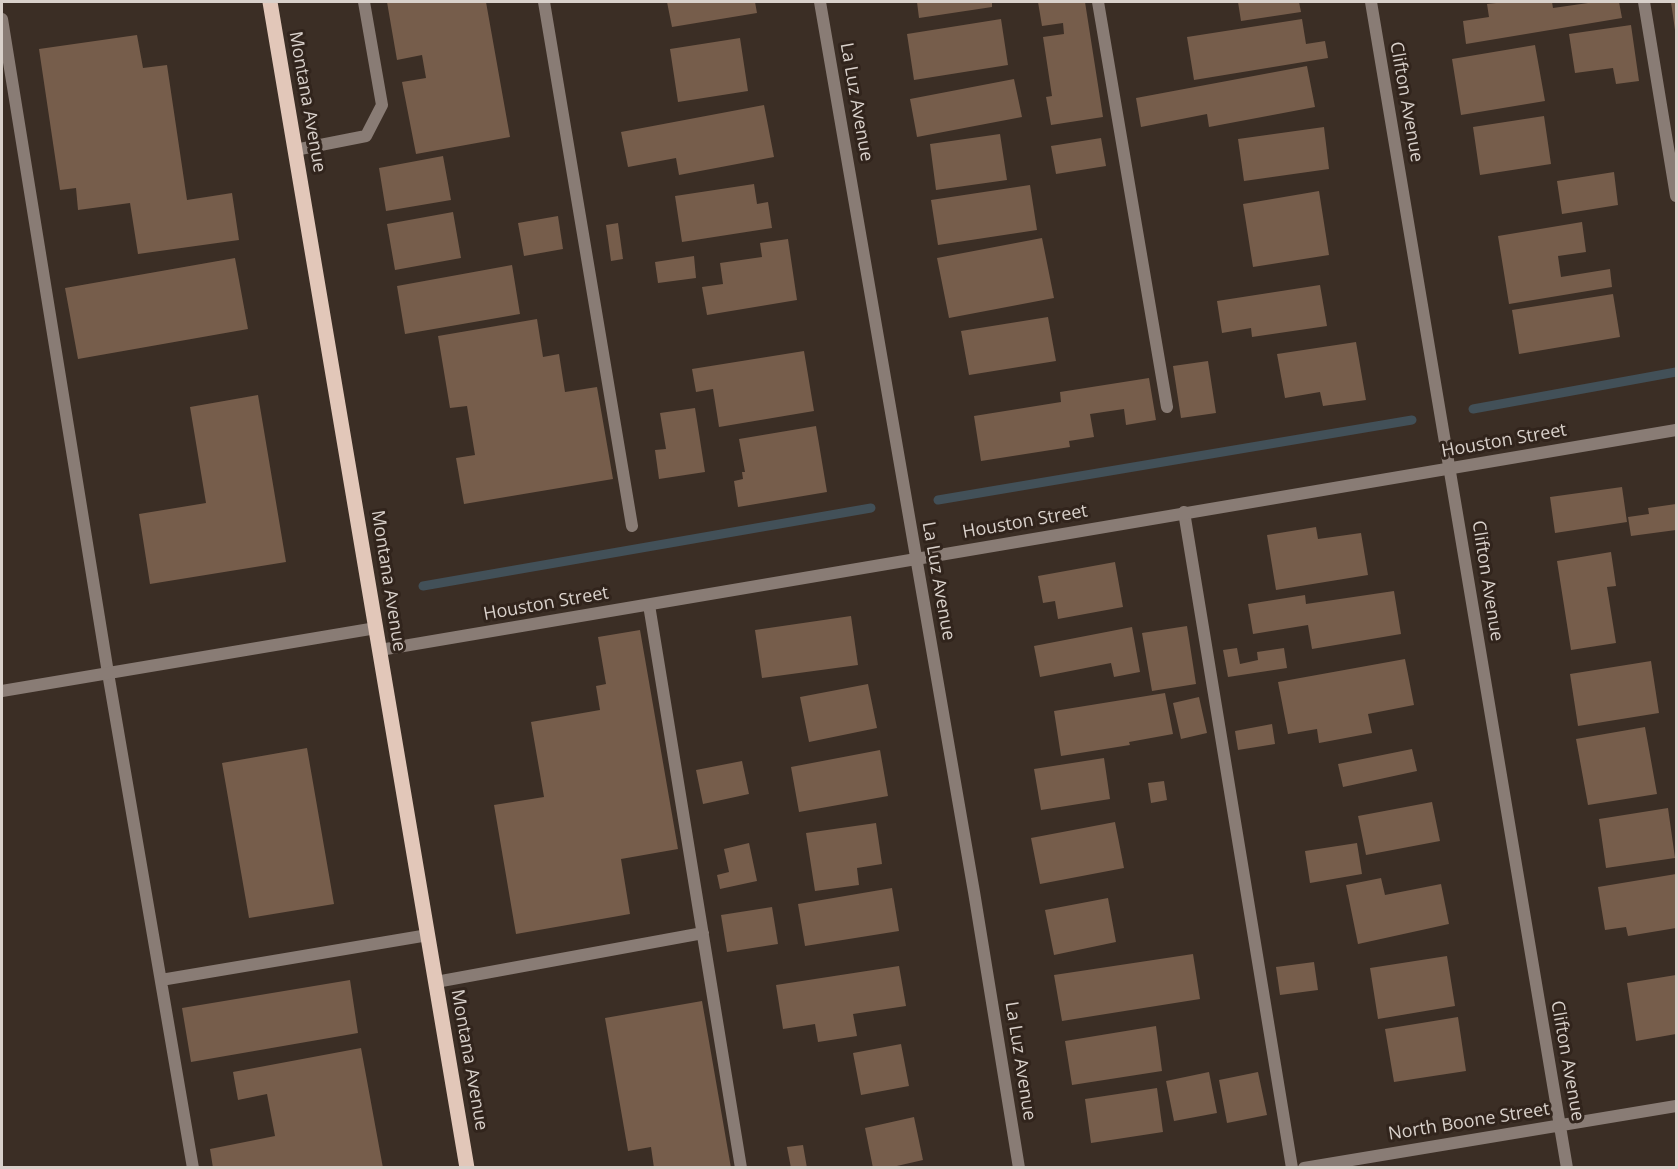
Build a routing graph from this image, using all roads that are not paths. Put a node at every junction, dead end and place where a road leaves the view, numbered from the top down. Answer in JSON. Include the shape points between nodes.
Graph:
{"nodes":[{"id":1,"x":270,"y":2,"type":"edge"},
{"id":2,"x":364,"y":2,"type":"edge"},
{"id":3,"x":544,"y":2,"type":"edge"},
{"id":4,"x":820,"y":2,"type":"edge"},
{"id":5,"x":1098,"y":2,"type":"edge"},
{"id":6,"x":1371,"y":2,"type":"edge"},
{"id":7,"x":1644,"y":2,"type":"edge"},
{"id":8,"x":2,"y":18,"type":"edge"},
{"id":9,"x":295,"y":150,"type":"junction"},
{"id":10,"x":1677,"y":196,"type":"edge"},
{"id":11,"x":1167,"y":407,"type":"dead end"},
{"id":12,"x":1677,"y":430,"type":"edge"},
{"id":13,"x":1450,"y":469,"type":"junction"},
{"id":14,"x":1184,"y":512,"type":"junction"},
{"id":15,"x":632,"y":526,"type":"dead end"},
{"id":16,"x":916,"y":560,"type":"junction"},
{"id":17,"x":649,"y":605,"type":"junction"},
{"id":18,"x":376,"y":628,"type":"junction"},
{"id":19,"x":380,"y":650,"type":"junction"},
{"id":20,"x":108,"y":673,"type":"junction"},
{"id":21,"x":2,"y":691,"type":"edge"},
{"id":22,"x":703,"y":933,"type":"junction"},
{"id":23,"x":428,"y":935,"type":"junction"},
{"id":24,"x":160,"y":980,"type":"junction"},
{"id":25,"x":436,"y":982,"type":"junction"},
{"id":26,"x":1677,"y":1106,"type":"edge"},
{"id":27,"x":1560,"y":1125,"type":"junction"},
{"id":28,"x":192,"y":1167,"type":"edge"},
{"id":29,"x":468,"y":1167,"type":"edge"},
{"id":30,"x":741,"y":1167,"type":"edge"},
{"id":31,"x":1019,"y":1167,"type":"edge"},
{"id":32,"x":1293,"y":1167,"type":"edge"},
{"id":33,"x":1304,"y":1167,"type":"edge"},
{"id":34,"x":1567,"y":1167,"type":"edge"}],
"edges":[{"from":1,"to":9,"type":"main road","name":"Montana Avenue"},
{"from":2,"to":9,"type":"street","via":[[382,105],[366,136]]},
{"from":3,"to":15,"type":"street"},
{"from":4,"to":16,"type":"street","name":"La Luz Avenue"},
{"from":5,"to":11,"type":"street"},
{"from":6,"to":13,"type":"street","name":"Clifton Avenue"},
{"from":7,"to":10,"type":"street"},
{"from":8,"to":20,"type":"street"},
{"from":9,"to":18,"type":"main road","name":"Montana Avenue"},
{"from":12,"to":13,"type":"street","name":"Houston Street"},
{"from":13,"to":14,"type":"street","name":"Houston Street"},
{"from":13,"to":27,"type":"street","name":"Clifton Avenue"},
{"from":14,"to":16,"type":"street","name":"Houston Street"},
{"from":14,"to":32,"type":"street"},
{"from":16,"to":17,"type":"street","name":"Houston Street"},
{"from":16,"to":31,"type":"street","name":"La Luz Avenue"},
{"from":17,"to":19,"type":"street","name":"Houston Street"},
{"from":17,"to":22,"type":"street"},
{"from":18,"to":19,"type":"main road","name":"Montana Avenue"},
{"from":18,"to":20,"type":"street"},
{"from":19,"to":23,"type":"main road","name":"Montana Avenue"},
{"from":20,"to":21,"type":"street"},
{"from":20,"to":24,"type":"street"},
{"from":22,"to":25,"type":"street"},
{"from":22,"to":30,"type":"street"},
{"from":23,"to":24,"type":"street"},
{"from":23,"to":25,"type":"main road","name":"Montana Avenue"},
{"from":24,"to":28,"type":"street"},
{"from":25,"to":29,"type":"main road","name":"Montana Avenue"},
{"from":26,"to":27,"type":"street","name":"North Boone Street"},
{"from":27,"to":33,"type":"street","name":"North Boone Street"},
{"from":27,"to":34,"type":"street","name":"Clifton Avenue"}]}
